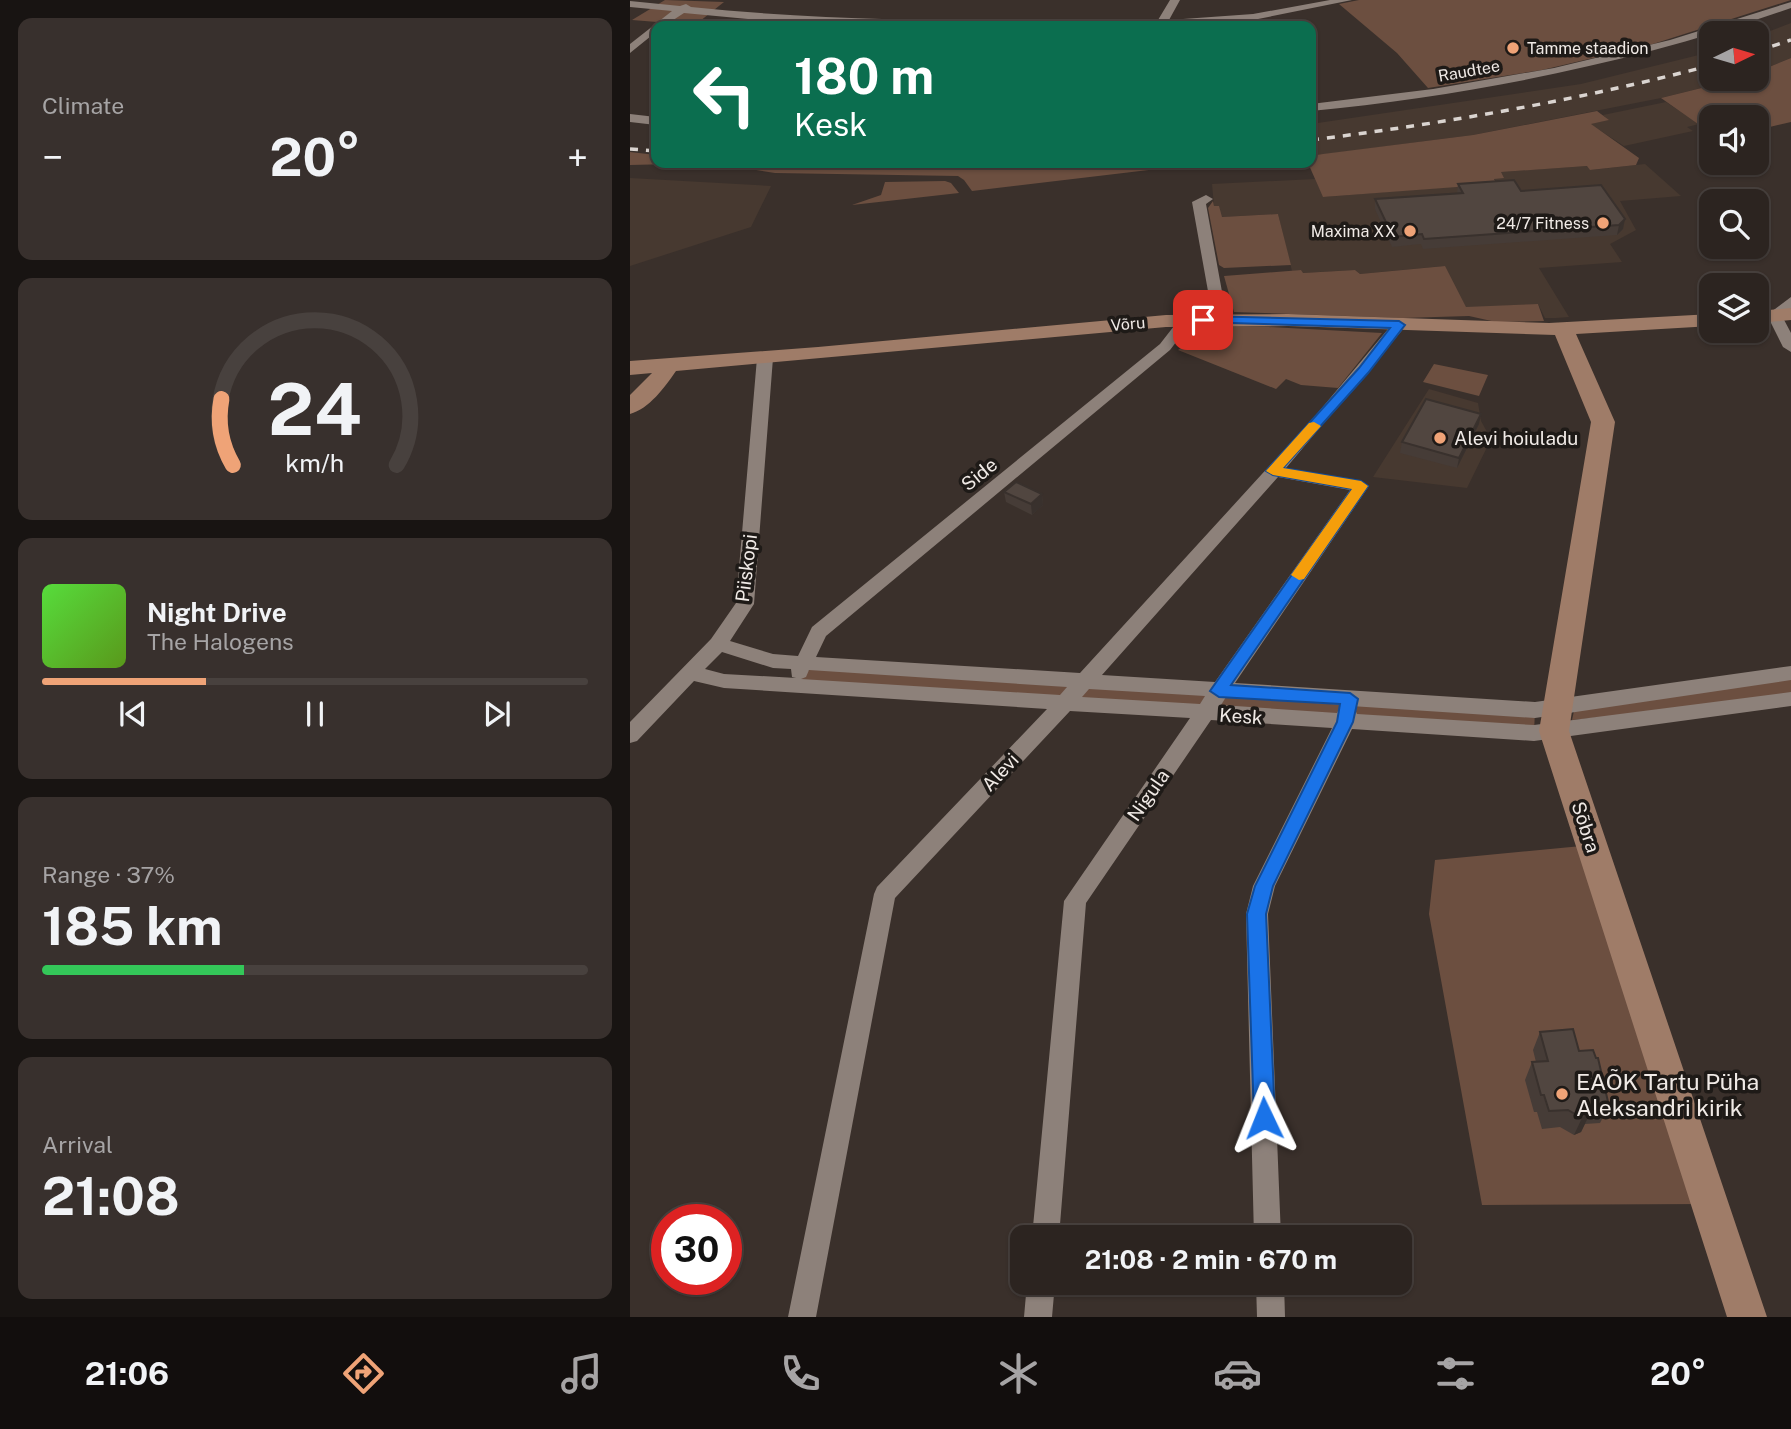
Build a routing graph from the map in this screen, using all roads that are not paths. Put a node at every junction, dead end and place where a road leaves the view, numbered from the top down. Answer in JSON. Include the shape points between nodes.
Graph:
{"nodes":[{"id":1,"x":699,"y":0,"type":"edge"},
{"id":2,"x":1175,"y":0,"type":"edge"},
{"id":3,"x":1347,"y":0,"type":"edge"},
{"id":4,"x":630,"y":4,"type":"edge"},
{"id":5,"x":1791,"y":5,"type":"edge"},
{"id":6,"x":682,"y":10,"type":"junction"},
{"id":7,"x":666,"y":21,"type":"edge"},
{"id":8,"x":866,"y":21,"type":"edge"},
{"id":9,"x":1164,"y":21,"type":"edge"},
{"id":10,"x":1215,"y":21,"type":"edge"},
{"id":11,"x":651,"y":32,"type":"edge"},
{"id":12,"x":630,"y":50,"type":"edge"},
{"id":13,"x":1316,"y":107,"type":"edge"},
{"id":14,"x":630,"y":118,"type":"edge"},
{"id":15,"x":651,"y":120,"type":"edge"},
{"id":16,"x":1206,"y":199,"type":"dead end"},
{"id":17,"x":1791,"y":301,"type":"edge"},
{"id":18,"x":1774,"y":315,"type":"edge"},
{"id":19,"x":1186,"y":320,"type":"junction"},
{"id":20,"x":1220,"y":320,"type":"junction"},
{"id":21,"x":1699,"y":321,"type":"edge"},
{"id":22,"x":1399,"y":325,"type":"junction"},
{"id":23,"x":1563,"y":329,"type":"junction"},
{"id":24,"x":1791,"y":347,"type":"edge"},
{"id":25,"x":765,"y":358,"type":"junction"},
{"id":26,"x":669,"y":365,"type":"junction"},
{"id":27,"x":630,"y":368,"type":"edge"},
{"id":28,"x":630,"y":407,"type":"edge"},
{"id":29,"x":1273,"y":471,"type":"junction"},
{"id":30,"x":718,"y":644,"type":"junction"},
{"id":31,"x":805,"y":664,"type":"junction"},
{"id":32,"x":690,"y":673,"type":"junction"},
{"id":33,"x":1791,"y":673,"type":"edge"},
{"id":34,"x":1084,"y":681,"type":"junction"},
{"id":35,"x":779,"y":685,"type":"junction"},
{"id":36,"x":1219,"y":691,"type":"junction"},
{"id":37,"x":1350,"y":699,"type":"junction"},
{"id":38,"x":1791,"y":699,"type":"edge"},
{"id":39,"x":1063,"y":705,"type":"junction"},
{"id":40,"x":1205,"y":713,"type":"junction"},
{"id":41,"x":1555,"y":719,"type":"junction"},
{"id":42,"x":1345,"y":722,"type":"junction"},
{"id":43,"x":630,"y":736,"type":"edge"},
{"id":44,"x":1046,"y":1225,"type":"edge"},
{"id":45,"x":1268,"y":1225,"type":"edge"},
{"id":46,"x":1040,"y":1295,"type":"edge"},
{"id":47,"x":1270,"y":1295,"type":"edge"},
{"id":48,"x":802,"y":1317,"type":"edge"},
{"id":49,"x":1038,"y":1317,"type":"edge"},
{"id":50,"x":1271,"y":1317,"type":"edge"},
{"id":51,"x":1747,"y":1317,"type":"edge"}],
"edges":[{"from":1,"to":6,"type":"street"},
{"from":2,"to":9,"type":"street"},
{"from":3,"to":10,"type":"street"},
{"from":4,"to":6,"type":"street"},
{"from":5,"to":13,"type":"street","name":"Raudtee","via":[[1682,41],[1562,70],[1422,95]]},
{"from":6,"to":7,"type":"street"},
{"from":6,"to":8,"type":"street"},
{"from":11,"to":12,"type":"street"},
{"from":14,"to":15,"type":"street"},
{"from":16,"to":20,"type":"street","via":[[1199,202]]},
{"from":17,"to":18,"type":"street"},
{"from":18,"to":24,"type":"street"},
{"from":19,"to":20,"type":"main road","name":"Võru"},
{"from":19,"to":25,"type":"main road","name":"Võru"},
{"from":19,"to":31,"type":"street","name":"Side","via":[[1166,347],[819,632]]},
{"from":20,"to":22,"type":"main road","name":"Võru"},
{"from":21,"to":23,"type":"main road","name":"Võru"},
{"from":22,"to":23,"type":"main road","name":"Võru"},
{"from":22,"to":29,"type":"street","name":"Alevi"},
{"from":23,"to":41,"type":"main road","name":"Sõbra","via":[[1603,422]]},
{"from":25,"to":26,"type":"main road","name":"Võru"},
{"from":25,"to":30,"type":"street","name":"Piiskopi","via":[[745,604]]},
{"from":26,"to":27,"type":"main road","name":"Võru"},
{"from":26,"to":28,"type":"main road"},
{"from":29,"to":34,"type":"street","name":"Alevi"},
{"from":29,"to":36,"type":"street","name":"Nigula","via":[[1361,486]]},
{"from":30,"to":31,"type":"street","name":"Kesk","via":[[773,661]]},
{"from":30,"to":32,"type":"street","name":"Piiskopi"},
{"from":31,"to":34,"type":"street","name":"Kesk"},
{"from":31,"to":35,"type":"street","via":[[797,675]]},
{"from":32,"to":35,"type":"street","name":"Kesk","via":[[723,681]]},
{"from":32,"to":43,"type":"street","name":"Piiskopi"},
{"from":33,"to":41,"type":"street","name":"Kesk"},
{"from":34,"to":36,"type":"street","name":"Kesk"},
{"from":34,"to":39,"type":"street","name":"Alevi"},
{"from":35,"to":39,"type":"street","name":"Kesk"},
{"from":36,"to":37,"type":"street","name":"Kesk"},
{"from":36,"to":40,"type":"street","name":"Nigula"},
{"from":37,"to":41,"type":"street","name":"Kesk","via":[[1535,710]]},
{"from":37,"to":42,"type":"street"},
{"from":38,"to":41,"type":"street","name":"Kesk"},
{"from":39,"to":40,"type":"street","name":"Kesk"},
{"from":39,"to":48,"type":"street","name":"Alevi","via":[[885,894]]},
{"from":40,"to":42,"type":"street","name":"Kesk"},
{"from":40,"to":44,"type":"street","name":"Nigula","via":[[1076,901]]},
{"from":41,"to":42,"type":"street","name":"Kesk","via":[[1534,733]]},
{"from":41,"to":51,"type":"main road","name":"Sõbra"},
{"from":42,"to":45,"type":"street","via":[[1264,886],[1257,914]]},
{"from":46,"to":49,"type":"street"},
{"from":47,"to":50,"type":"street"}]}
